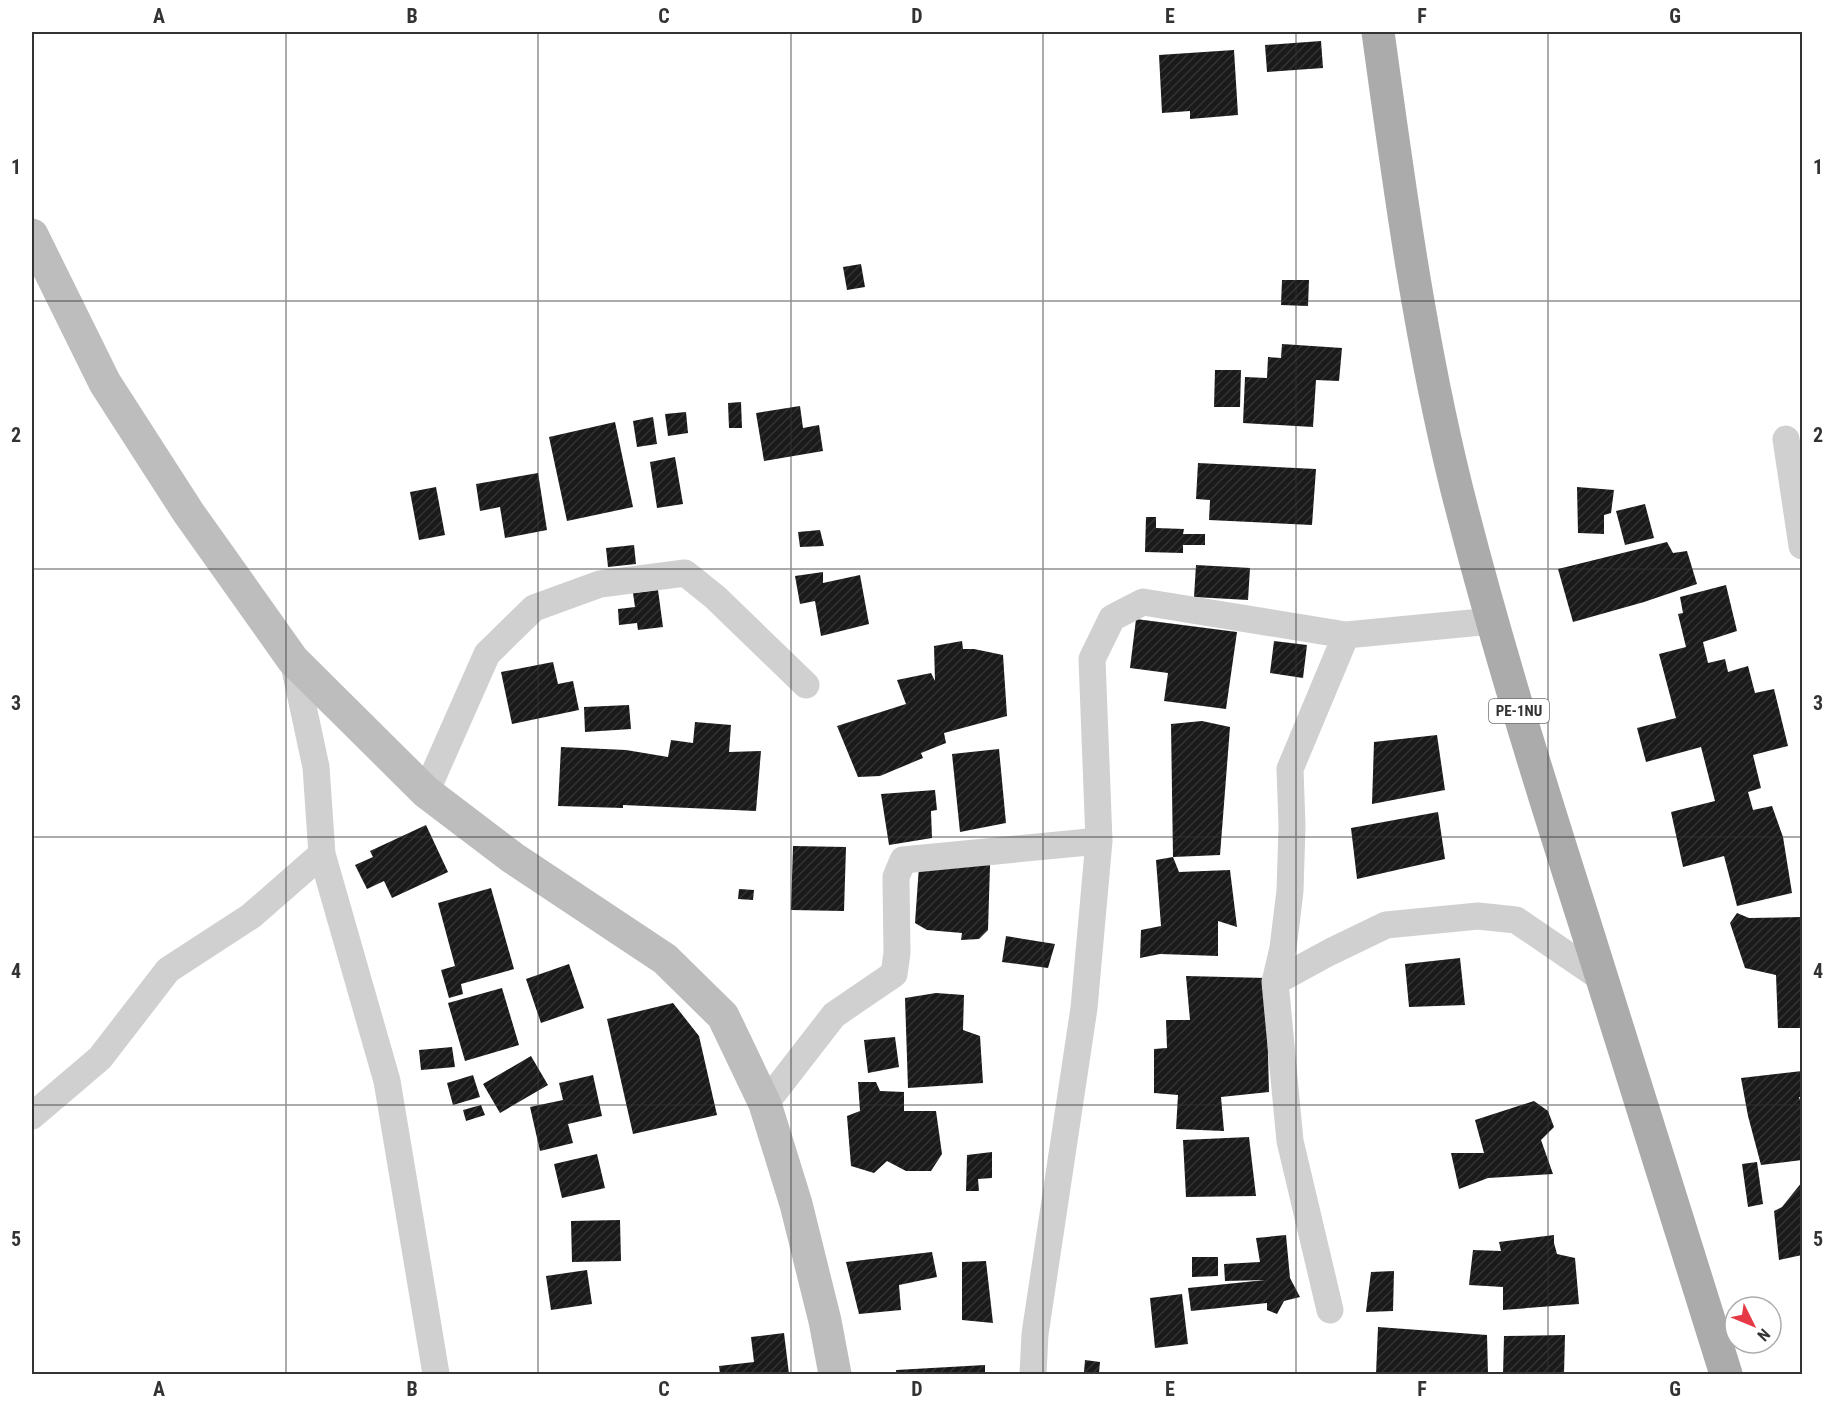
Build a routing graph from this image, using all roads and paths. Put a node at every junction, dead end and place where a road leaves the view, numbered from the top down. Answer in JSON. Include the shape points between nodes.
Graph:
{"nodes":[{"id":1,"x":1378,"y":32,"type":"edge"},
{"id":2,"x":32,"y":235,"type":"edge"},
{"id":3,"x":1786,"y":439,"type":"dead end"},
{"id":4,"x":1803,"y":546,"type":"edge"},
{"id":5,"x":1492,"y":621,"type":"junction"},
{"id":6,"x":1347,"y":635,"type":"junction"},
{"id":7,"x":293,"y":660,"type":"junction"},
{"id":8,"x":806,"y":685,"type":"dead end"},
{"id":9,"x":426,"y":792,"type":"junction"},
{"id":10,"x":1099,"y":841,"type":"junction"},
{"id":11,"x":322,"y":854,"type":"junction"},
{"id":12,"x":1601,"y":978,"type":"junction"},
{"id":13,"x":1275,"y":982,"type":"junction"},
{"id":14,"x":765,"y":1104,"type":"junction"},
{"id":15,"x":32,"y":1116,"type":"edge"},
{"id":16,"x":1329,"y":1310,"type":"dead end"},
{"id":17,"x":436,"y":1374,"type":"edge"},
{"id":18,"x":835,"y":1374,"type":"edge"},
{"id":19,"x":1033,"y":1374,"type":"edge"},
{"id":20,"x":1726,"y":1374,"type":"edge"}],
"edges":[{"from":1,"to":5,"type":"main road","number":"PE-1NU","via":[[1423,336]]},
{"from":2,"to":7,"type":"main road","via":[[105,383],[188,512]]},
{"from":3,"to":4,"type":"street"},
{"from":5,"to":6,"type":"street"},
{"from":5,"to":12,"type":"main road","number":"PE-1NU"},
{"from":6,"to":10,"type":"street","via":[[1143,602],[1112,618],[1092,659]]},
{"from":6,"to":13,"type":"street","via":[[1290,769],[1290,891]]},
{"from":7,"to":9,"type":"main road"},
{"from":7,"to":11,"type":"street","via":[[316,767]]},
{"from":8,"to":9,"type":"street","via":[[685,573],[600,584],[534,608],[487,654]]},
{"from":9,"to":14,"type":"main road","via":[[513,858],[665,959],[723,1016]]},
{"from":10,"to":14,"type":"street","via":[[903,860],[896,877],[894,974],[834,1015]]},
{"from":10,"to":19,"type":"street","via":[[1084,1008],[1035,1334]]},
{"from":11,"to":15,"type":"street","via":[[251,916],[168,970],[100,1058]]},
{"from":11,"to":17,"type":"street","via":[[387,1081]]},
{"from":12,"to":13,"type":"street","via":[[1516,920],[1478,916],[1386,925]]},
{"from":12,"to":20,"type":"main road","number":"PE-1NU"},
{"from":13,"to":16,"type":"street","via":[[1290,1141]]},
{"from":14,"to":18,"type":"main road","via":[[796,1203]]}]}
